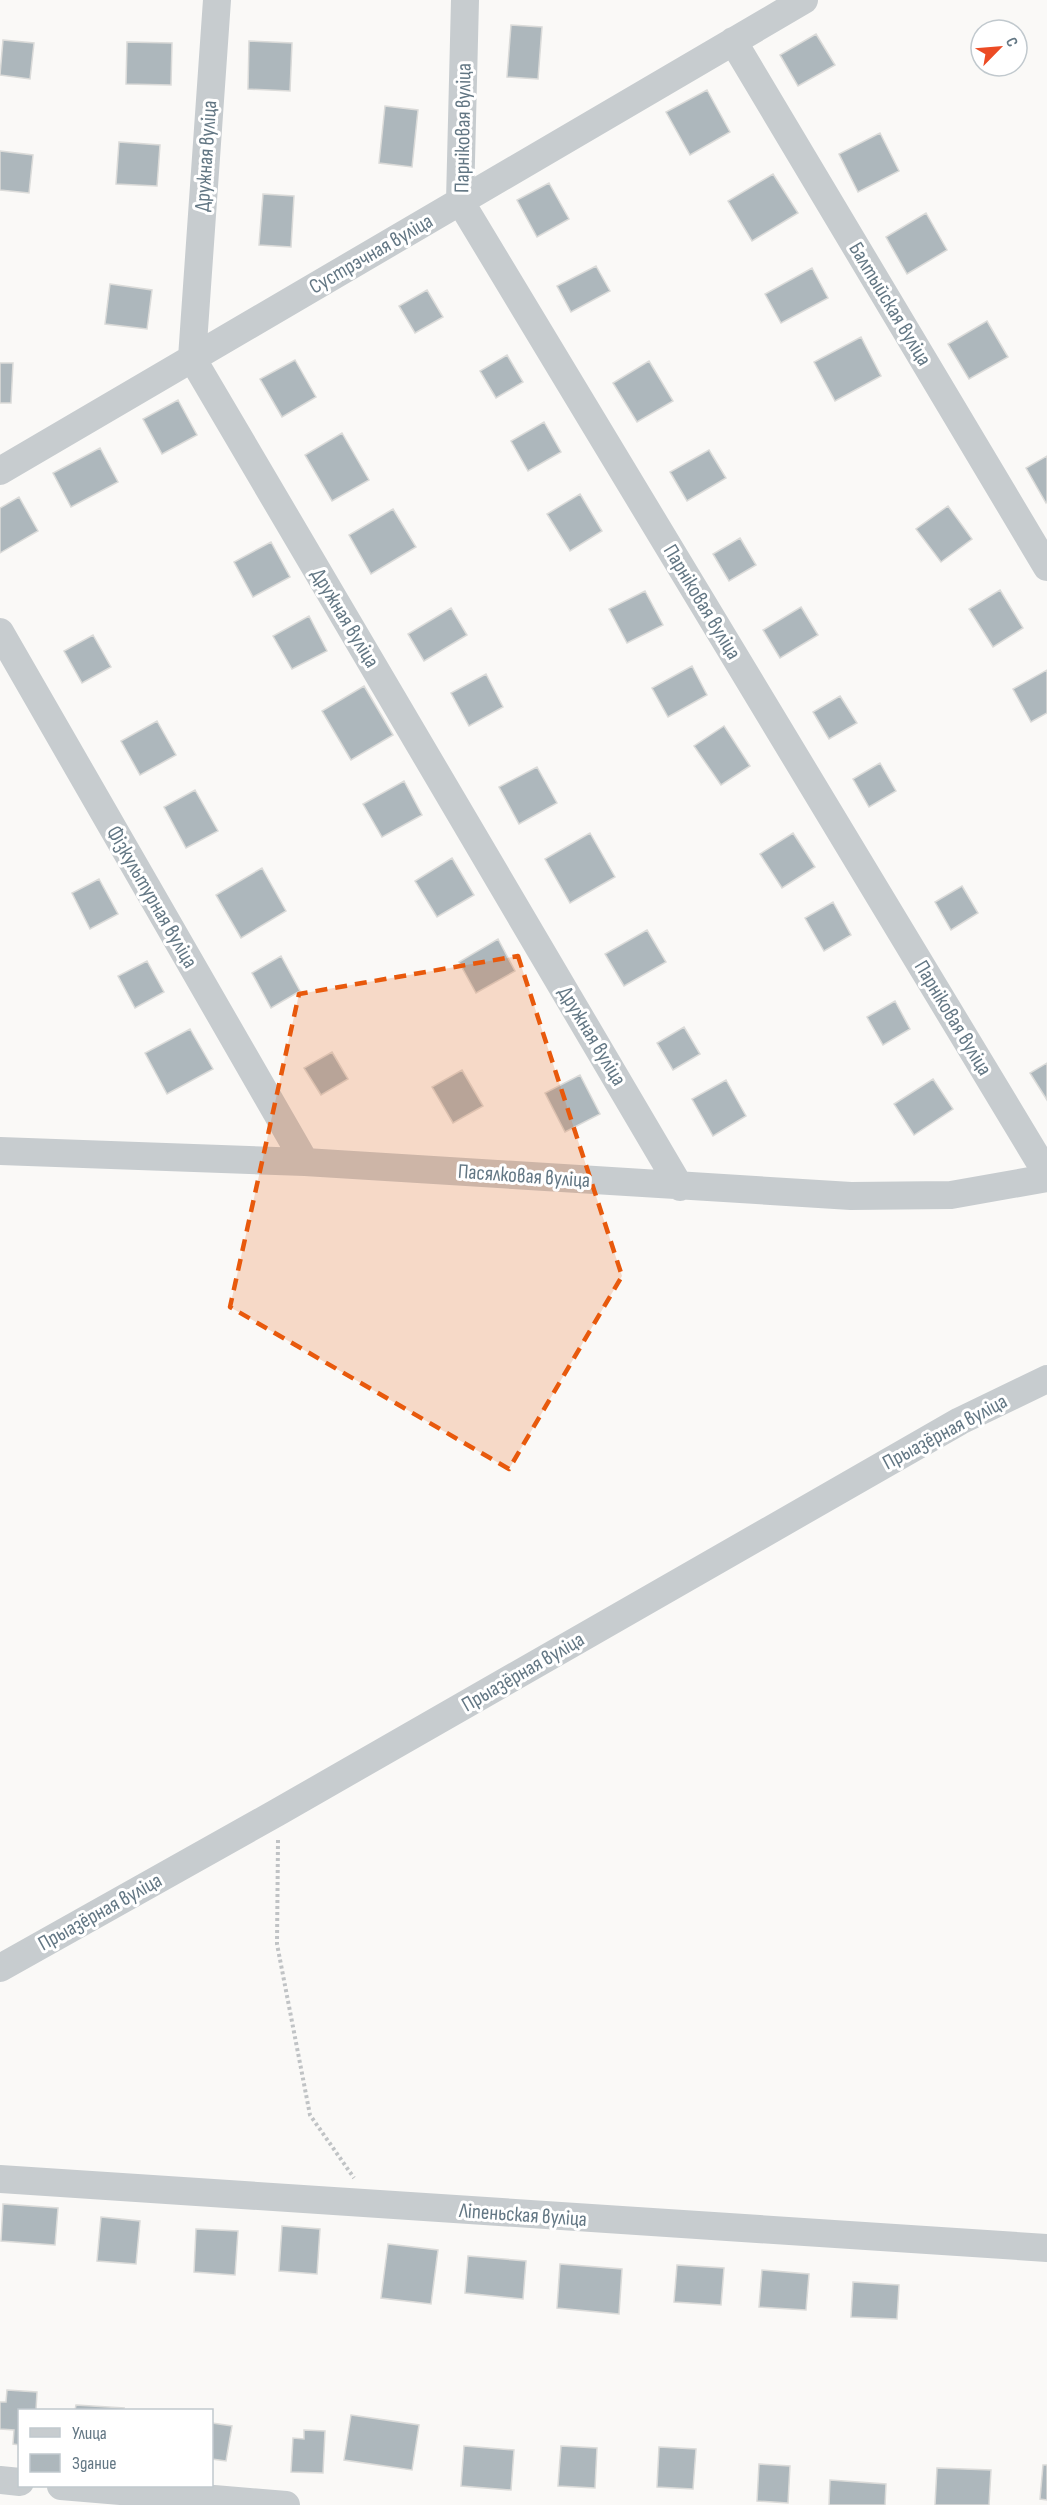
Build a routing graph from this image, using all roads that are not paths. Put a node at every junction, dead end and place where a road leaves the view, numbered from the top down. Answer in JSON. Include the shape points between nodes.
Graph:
{"nodes":[{"id":1,"x":218,"y":0,"type":"edge"},
{"id":2,"x":465,"y":0,"type":"edge"},
{"id":3,"x":804,"y":0,"type":"edge"},
{"id":4,"x":734,"y":40,"type":"junction"},
{"id":5,"x":460,"y":201,"type":"junction"},
{"id":6,"x":192,"y":358,"type":"junction"},
{"id":7,"x":0,"y":471,"type":"edge"},
{"id":8,"x":1047,"y":567,"type":"edge"},
{"id":9,"x":0,"y":632,"type":"edge"},
{"id":10,"x":0,"y":1151,"type":"edge"},
{"id":11,"x":305,"y":1162,"type":"junction"},
{"id":12,"x":1047,"y":1176,"type":"edge"},
{"id":13,"x":680,"y":1187,"type":"junction"},
{"id":14,"x":1047,"y":1379,"type":"edge"},
{"id":15,"x":0,"y":1968,"type":"edge"},
{"id":16,"x":0,"y":2179,"type":"edge"},
{"id":17,"x":1047,"y":2248,"type":"edge"},
{"id":18,"x":0,"y":2480,"type":"edge"},
{"id":19,"x":18,"y":2482,"type":"edge"},
{"id":20,"x":73,"y":2487,"type":"edge"},
{"id":21,"x":286,"y":2505,"type":"edge"}],
"edges":[{"from":1,"to":6,"type":"street","name":"Дружная вуліца"},
{"from":2,"to":5,"type":"street","name":"Парніковая вуліца"},
{"from":3,"to":4,"type":"street","name":"Сустрэчная вуліца"},
{"from":4,"to":5,"type":"street","name":"Сустрэчная вуліца"},
{"from":4,"to":8,"type":"street","name":"Балтыйская вуліца"},
{"from":5,"to":6,"type":"street","name":"Сустрэчная вуліца"},
{"from":5,"to":12,"type":"street","name":"Парніковая вуліца"},
{"from":6,"to":7,"type":"street","name":"Сустрэчная вуліца"},
{"from":6,"to":13,"type":"street","name":"Дружная вуліца"},
{"from":9,"to":11,"type":"street","name":"Фізкультурная вуліца"},
{"from":10,"to":11,"type":"street","name":"Пасялковая вуліца"},
{"from":11,"to":13,"type":"street","name":"Пасялковая вуліца"},
{"from":12,"to":13,"type":"street","name":"Пасялковая вуліца","via":[[951,1195],[851,1196]]},
{"from":14,"to":15,"type":"street","name":"Прыазёрная вуліца","via":[[960,1421]]},
{"from":16,"to":17,"type":"street","name":"Ліпеньская вуліца"},
{"from":18,"to":19,"type":"street"},
{"from":20,"to":21,"type":"street"}]}
